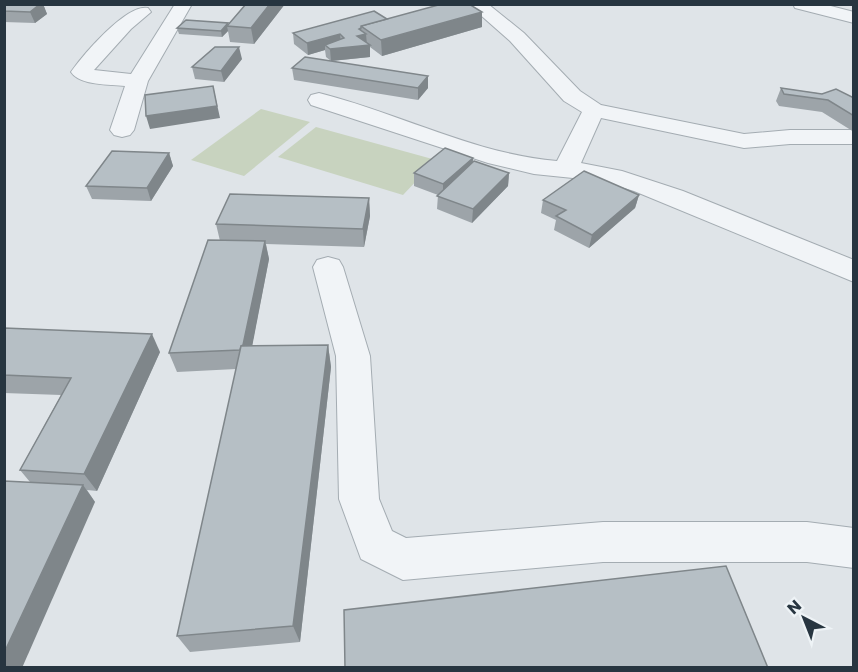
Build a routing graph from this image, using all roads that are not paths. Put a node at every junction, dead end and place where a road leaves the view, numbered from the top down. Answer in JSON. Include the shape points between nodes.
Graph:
{"nodes":[{"id":1,"x":476,"y":4,"type":"edge"},
{"id":2,"x":801,"y":4,"type":"edge"},
{"id":3,"x":182,"y":6,"type":"edge"},
{"id":4,"x":133,"y":8,"type":"edge"},
{"id":5,"x":854,"y":18,"type":"edge"},
{"id":6,"x":137,"y":81,"type":"junction"},
{"id":7,"x":319,"y":100,"type":"dead end"},
{"id":8,"x":594,"y":110,"type":"junction"},
{"id":9,"x":122,"y":130,"type":"dead end"},
{"id":10,"x":854,"y":137,"type":"edge"},
{"id":11,"x":566,"y":169,"type":"junction"},
{"id":12,"x":328,"y":267,"type":"dead end"},
{"id":13,"x":854,"y":272,"type":"edge"},
{"id":14,"x":854,"y":548,"type":"edge"}],
"edges":[{"from":1,"to":8,"type":"street","via":[[517,37],[572,96]]},
{"from":2,"to":5,"type":"street"},
{"from":3,"to":4,"type":"street"},
{"from":3,"to":6,"type":"street"},
{"from":4,"to":6,"type":"street","via":[[124,25],[81,72]]},
{"from":6,"to":9,"type":"street"},
{"from":7,"to":11,"type":"street","via":[[495,158]]},
{"from":8,"to":10,"type":"street","via":[[744,141]]},
{"from":8,"to":11,"type":"street"},
{"from":11,"to":13,"type":"street","via":[[592,170],[655,191]]},
{"from":12,"to":14,"type":"street","via":[[353,356],[359,499],[376,545],[403,559],[603,542],[807,542]]}]}
